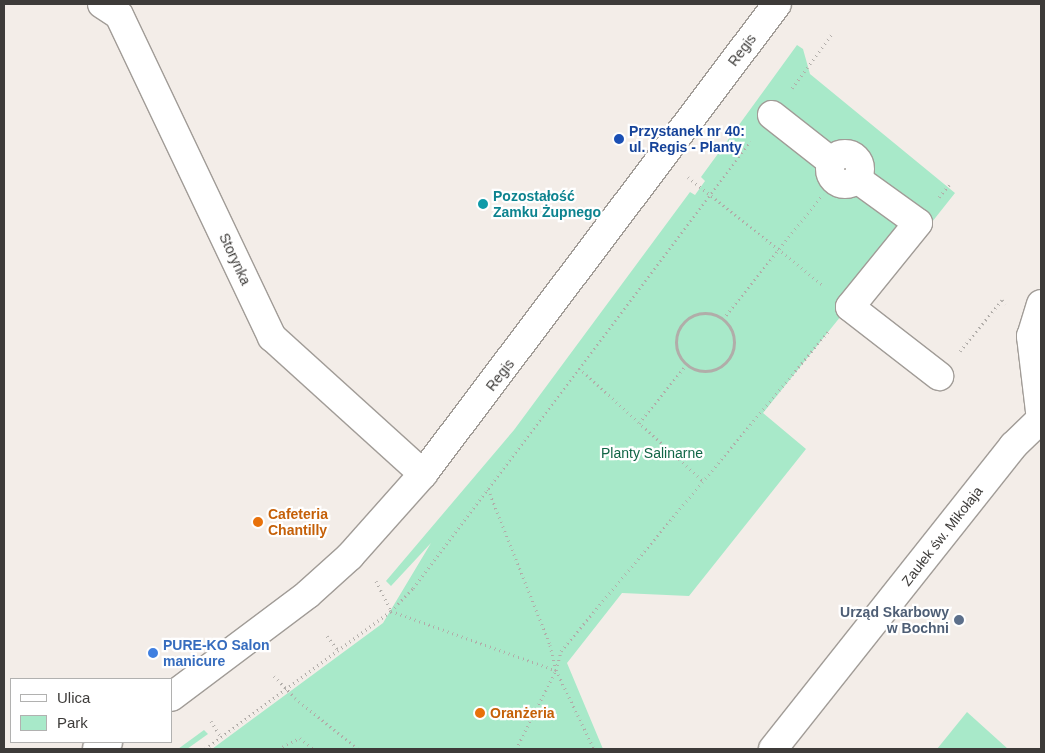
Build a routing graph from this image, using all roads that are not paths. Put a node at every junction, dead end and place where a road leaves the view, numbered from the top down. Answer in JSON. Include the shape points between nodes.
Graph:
{"nodes":[{"id":1,"x":102,"y":4,"type":"edge"},
{"id":2,"x":777,"y":4,"type":"edge"},
{"id":3,"x":772,"y":114,"type":"road end"},
{"id":4,"x":1041,"y":304,"type":"edge"},
{"id":5,"x":939,"y":376,"type":"road end"},
{"id":6,"x":1041,"y":420,"type":"edge"},
{"id":7,"x":423,"y":474,"type":"junction"},
{"id":8,"x":172,"y":696,"type":"edge"},
{"id":9,"x":773,"y":749,"type":"edge"}],
"edges":[{"from":1,"to":7,"type":"street","name":"Storynka","via":[[119,15],[272,337]]},
{"from":2,"to":7,"type":"street","name":"Regis"},
{"from":3,"to":5,"type":"street","via":[[841,173],[918,223],[850,307]]},
{"from":4,"to":6,"type":"street","via":[[1031,336]]},
{"from":6,"to":9,"type":"street","name":"Zaułek św. Mikołaja","via":[[1013,446]]},
{"from":7,"to":8,"type":"street","name":"Regis","via":[[350,556],[308,594]]}]}
